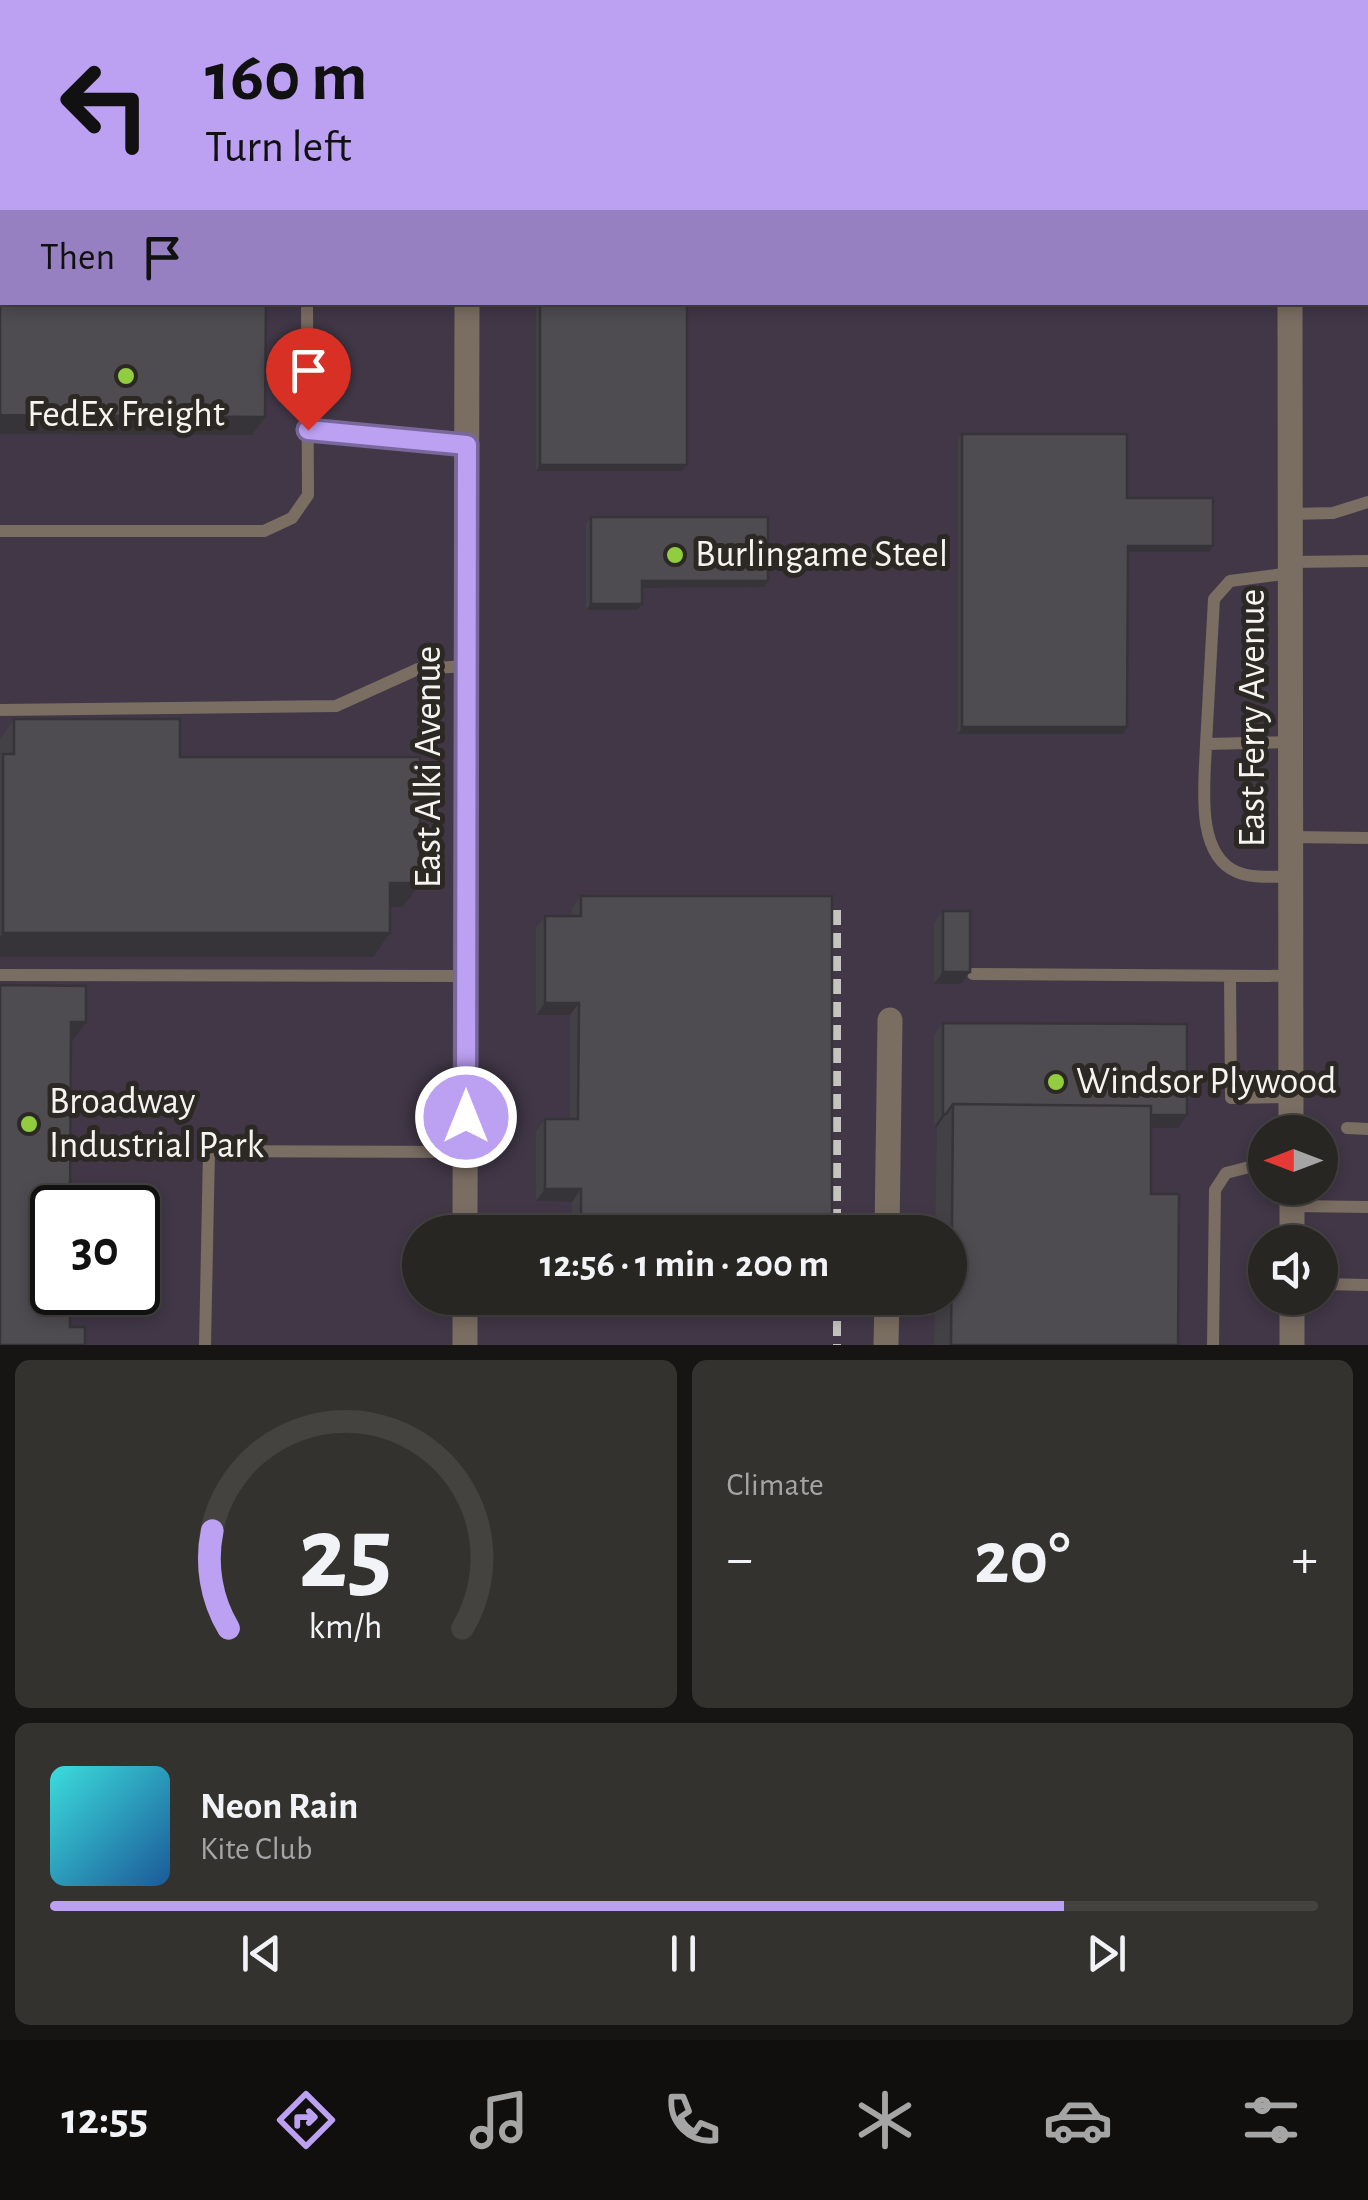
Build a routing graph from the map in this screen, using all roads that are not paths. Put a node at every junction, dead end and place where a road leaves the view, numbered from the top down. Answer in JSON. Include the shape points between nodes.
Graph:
{"nodes":[{"id":1,"x":307,"y":305,"type":"edge"},
{"id":2,"x":467,"y":305,"type":"edge"},
{"id":3,"x":1290,"y":305,"type":"edge"},
{"id":4,"x":308,"y":430,"type":"junction"},
{"id":5,"x":467,"y":445,"type":"junction"},
{"id":6,"x":1368,"y":502,"type":"edge"},
{"id":7,"x":1291,"y":514,"type":"junction"},
{"id":8,"x":0,"y":531,"type":"edge"},
{"id":9,"x":1368,"y":561,"type":"edge"},
{"id":10,"x":1291,"y":567,"type":"junction"},
{"id":11,"x":467,"y":666,"type":"junction"},
{"id":12,"x":0,"y":710,"type":"edge"},
{"id":13,"x":1292,"y":742,"type":"junction"},
{"id":14,"x":1206,"y":744,"type":"junction"},
{"id":15,"x":1291,"y":837,"type":"junction"},
{"id":16,"x":1368,"y":838,"type":"edge"},
{"id":17,"x":1291,"y":877,"type":"junction"},
{"id":18,"x":973,"y":974,"type":"edge"},
{"id":19,"x":0,"y":975,"type":"edge"},
{"id":20,"x":466,"y":976,"type":"junction"},
{"id":21,"x":1230,"y":976,"type":"junction"},
{"id":22,"x":1291,"y":976,"type":"junction"},
{"id":23,"x":890,"y":1020,"type":"dead end"},
{"id":24,"x":1291,"y":1097,"type":"junction"},
{"id":25,"x":1291,"y":1115,"type":"edge"},
{"id":26,"x":1347,"y":1128,"type":"dead end"},
{"id":27,"x":1368,"y":1129,"type":"edge"},
{"id":28,"x":466,"y":1152,"type":"junction"},
{"id":29,"x":1248,"y":1167,"type":"edge"},
{"id":30,"x":1338,"y":1203,"type":"edge"},
{"id":31,"x":1368,"y":1207,"type":"edge"},
{"id":32,"x":466,"y":1215,"type":"edge"},
{"id":33,"x":887,"y":1215,"type":"edge"},
{"id":34,"x":1338,"y":1284,"type":"edge"},
{"id":35,"x":1368,"y":1285,"type":"edge"},
{"id":36,"x":466,"y":1315,"type":"edge"},
{"id":37,"x":886,"y":1315,"type":"edge"},
{"id":38,"x":1292,"y":1315,"type":"edge"},
{"id":39,"x":205,"y":1345,"type":"edge"},
{"id":40,"x":466,"y":1345,"type":"edge"},
{"id":41,"x":886,"y":1345,"type":"edge"},
{"id":42,"x":1213,"y":1345,"type":"edge"},
{"id":43,"x":1292,"y":1345,"type":"edge"}],
"edges":[{"from":1,"to":4,"type":"lane"},
{"from":2,"to":5,"type":"street","name":"East Alki Avenue"},
{"from":3,"to":7,"type":"street","name":"East Ferry Avenue"},
{"from":4,"to":5,"type":"lane"},
{"from":4,"to":8,"type":"lane","via":[[308,495],[302,508],[264,531]]},
{"from":5,"to":11,"type":"street","name":"East Alki Avenue"},
{"from":6,"to":7,"type":"lane","via":[[1333,513]]},
{"from":7,"to":10,"type":"street","name":"East Ferry Avenue"},
{"from":9,"to":10,"type":"lane"},
{"from":10,"to":13,"type":"street","name":"East Ferry Avenue"},
{"from":10,"to":14,"type":"lane","via":[[1230,581],[1214,599]]},
{"from":11,"to":12,"type":"lane","via":[[418,669],[336,706]]},
{"from":11,"to":20,"type":"street","name":"East Alki Avenue"},
{"from":13,"to":14,"type":"lane"},
{"from":13,"to":15,"type":"street","name":"East Ferry Avenue"},
{"from":14,"to":17,"type":"lane","via":[[1206,812],[1215,855],[1240,874]]},
{"from":15,"to":16,"type":"lane"},
{"from":15,"to":17,"type":"street","name":"East Ferry Avenue"},
{"from":17,"to":22,"type":"street","name":"East Ferry Avenue"},
{"from":18,"to":21,"type":"lane"},
{"from":19,"to":20,"type":"lane"},
{"from":20,"to":28,"type":"street","name":"East Alki Avenue"},
{"from":21,"to":22,"type":"lane"},
{"from":21,"to":24,"type":"lane","via":[[1230,1098]]},
{"from":22,"to":24,"type":"street","name":"East Ferry Avenue"},
{"from":23,"to":33,"type":"street"},
{"from":24,"to":25,"type":"street","name":"East Ferry Avenue"},
{"from":26,"to":27,"type":"lane"},
{"from":28,"to":32,"type":"street","name":"East Alki Avenue"},
{"from":28,"to":39,"type":"lane","via":[[208,1151]]},
{"from":29,"to":42,"type":"lane","via":[[1226,1172],[1214,1190]]},
{"from":30,"to":31,"type":"lane"},
{"from":34,"to":35,"type":"lane"},
{"from":36,"to":40,"type":"street"},
{"from":37,"to":41,"type":"street"},
{"from":38,"to":43,"type":"street"}]}
